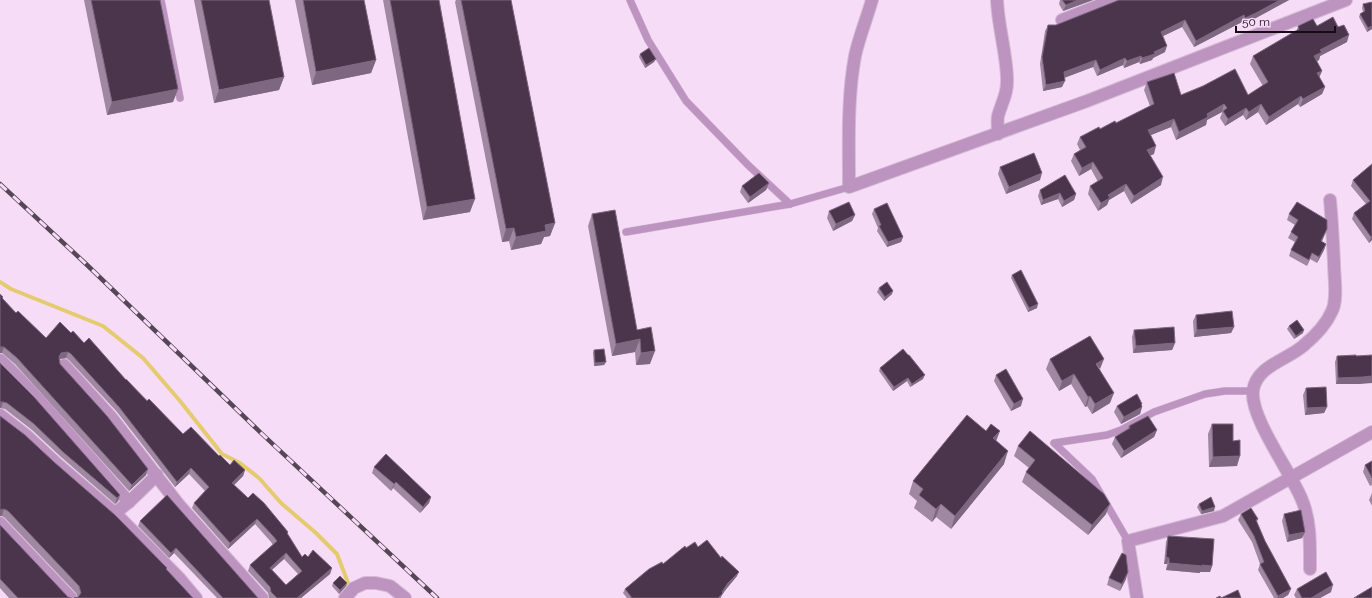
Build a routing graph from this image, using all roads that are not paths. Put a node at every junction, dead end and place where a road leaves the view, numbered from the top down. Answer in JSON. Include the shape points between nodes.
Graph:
{"nodes":[{"id":1,"x":161,"y":0,"type":"edge"},
{"id":2,"x":630,"y":0,"type":"edge"},
{"id":3,"x":872,"y":0,"type":"edge"},
{"id":4,"x":997,"y":0,"type":"edge"},
{"id":5,"x":1113,"y":0,"type":"edge"},
{"id":6,"x":1346,"y":0,"type":"edge"},
{"id":7,"x":1062,"y":20,"type":"dead end"},
{"id":8,"x":180,"y":98,"type":"dead end"},
{"id":9,"x":998,"y":134,"type":"junction"},
{"id":10,"x":850,"y":187,"type":"junction"},
{"id":11,"x":1330,"y":200,"type":"dead end"},
{"id":12,"x":790,"y":204,"type":"junction"},
{"id":13,"x":626,"y":232,"type":"dead end"},
{"id":14,"x":0,"y":360,"type":"edge"},
{"id":15,"x":64,"y":365,"type":"dead end"},
{"id":16,"x":1253,"y":391,"type":"junction"},
{"id":17,"x":0,"y":415,"type":"edge"},
{"id":18,"x":1372,"y":432,"type":"edge"},
{"id":19,"x":157,"y":475,"type":"junction"},
{"id":20,"x":1292,"y":478,"type":"junction"},
{"id":21,"x":129,"y":502,"type":"junction"},
{"id":22,"x":115,"y":513,"type":"junction"},
{"id":23,"x":0,"y":523,"type":"edge"},
{"id":24,"x":1128,"y":541,"type":"junction"},
{"id":25,"x":1310,"y":569,"type":"dead end"},
{"id":26,"x":71,"y":598,"type":"edge"},
{"id":27,"x":196,"y":598,"type":"edge"},
{"id":28,"x":262,"y":598,"type":"edge"},
{"id":29,"x":345,"y":598,"type":"edge"},
{"id":30,"x":405,"y":598,"type":"edge"},
{"id":31,"x":1137,"y":598,"type":"edge"}],
"edges":[{"from":1,"to":8,"type":"lane"},
{"from":2,"to":12,"type":"lane","via":[[648,40],[686,101]]},
{"from":3,"to":10,"type":"street","via":[[853,70],[849,142]]},
{"from":4,"to":9,"type":"street","via":[[1007,77],[1007,89],[998,117]]},
{"from":5,"to":7,"type":"street"},
{"from":6,"to":9,"type":"street","via":[[1087,102]]},
{"from":9,"to":10,"type":"street"},
{"from":10,"to":12,"type":"lane"},
{"from":11,"to":16,"type":"street","via":[[1335,290],[1333,310],[1325,324],[1303,347],[1262,372],[1254,384]]},
{"from":12,"to":13,"type":"lane"},
{"from":14,"to":21,"type":"street","via":[[11,369]]},
{"from":15,"to":19,"type":"street"},
{"from":16,"to":20,"type":"street","via":[[1252,398],[1257,413]]},
{"from":16,"to":24,"type":"lane","via":[[1225,390],[1205,394],[1154,412],[1107,435],[1054,443],[1092,479]]},
{"from":17,"to":22,"type":"street"},
{"from":18,"to":20,"type":"street"},
{"from":19,"to":21,"type":"street"},
{"from":19,"to":28,"type":"street","via":[[179,505]]},
{"from":20,"to":24,"type":"street","via":[[1223,516]]},
{"from":20,"to":25,"type":"street","via":[[1303,502],[1310,535]]},
{"from":21,"to":22,"type":"street"},
{"from":22,"to":27,"type":"street"},
{"from":23,"to":26,"type":"street"},
{"from":24,"to":31,"type":"street"},
{"from":29,"to":30,"type":"street","via":[[354,588],[365,583],[390,586]]}]}
